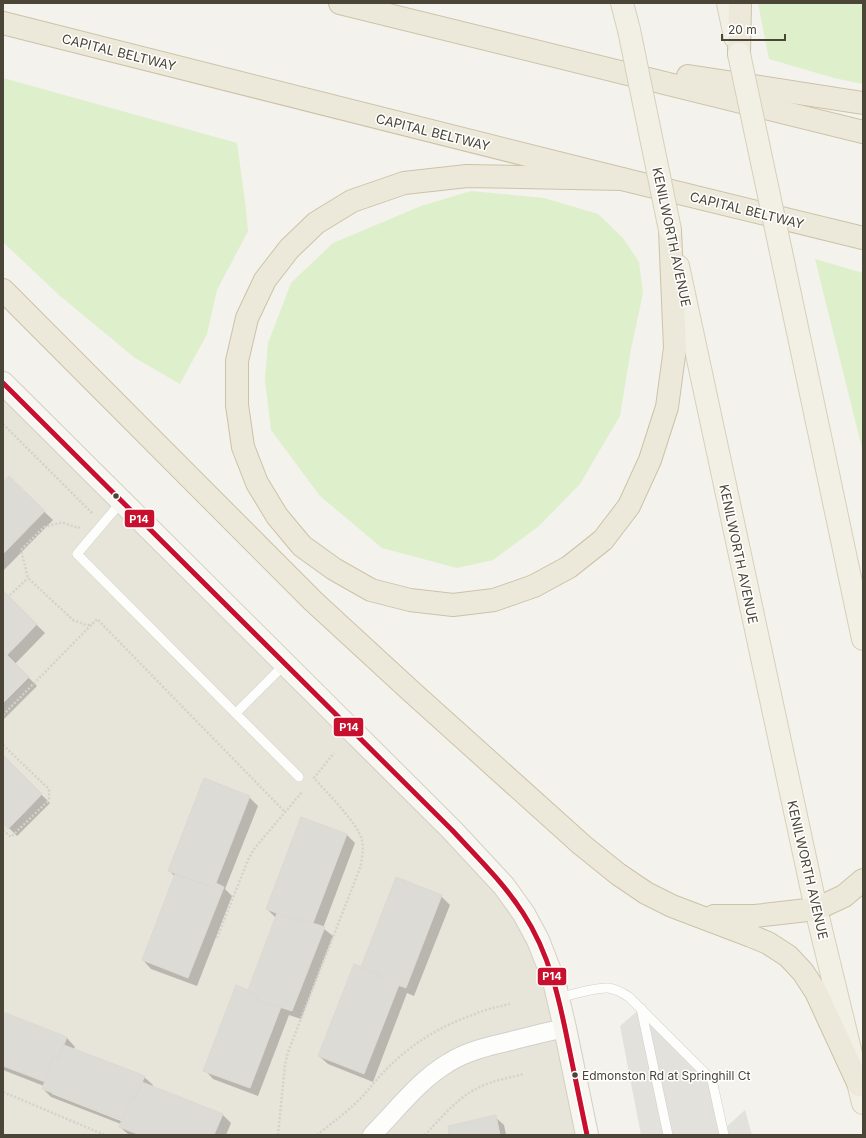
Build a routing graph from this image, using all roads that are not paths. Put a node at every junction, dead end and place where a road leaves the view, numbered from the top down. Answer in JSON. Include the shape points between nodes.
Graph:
{"nodes":[{"id":1,"x":340,"y":3,"type":"edge"},
{"id":2,"x":622,"y":3,"type":"edge"},
{"id":3,"x":728,"y":3,"type":"edge"},
{"id":4,"x":740,"y":3,"type":"edge"},
{"id":5,"x":3,"y":23,"type":"edge"},
{"id":6,"x":547,"y":54,"type":"junction"},
{"id":7,"x":739,"y":54,"type":"junction"},
{"id":8,"x":863,"y":103,"type":"edge"},
{"id":9,"x":863,"y":132,"type":"edge"},
{"id":10,"x":622,"y":179,"type":"junction"},
{"id":11,"x":670,"y":230,"type":"junction"},
{"id":12,"x":863,"y":238,"type":"edge"},
{"id":13,"x":3,"y":290,"type":"edge"},
{"id":14,"x":3,"y":383,"type":"edge"},
{"id":15,"x":122,"y":501,"type":"junction"},
{"id":16,"x":863,"y":639,"type":"edge"},
{"id":17,"x":285,"y":664,"type":"junction"},
{"id":18,"x":236,"y":713,"type":"junction"},
{"id":19,"x":299,"y":777,"type":"dead end"},
{"id":20,"x":863,"y":880,"type":"edge"},
{"id":21,"x":816,"y":909,"type":"junction"},
{"id":22,"x":699,"y":916,"type":"junction"},
{"id":23,"x":558,"y":998,"type":"junction"},
{"id":24,"x":641,"y":1008,"type":"junction"},
{"id":25,"x":565,"y":1028,"type":"junction"},
{"id":26,"x":861,"y":1094,"type":"edge"},
{"id":27,"x":372,"y":1135,"type":"edge"},
{"id":28,"x":586,"y":1135,"type":"edge"},
{"id":29,"x":668,"y":1135,"type":"edge"},
{"id":30,"x":724,"y":1135,"type":"edge"}],
"edges":[{"from":1,"to":6,"type":"highway"},
{"from":2,"to":11,"type":"main road","name":"KENILWORTH AVENUE","bridge":true},
{"from":3,"to":7,"type":"main road"},
{"from":4,"to":7,"type":"highway"},
{"from":5,"to":10,"type":"highway","name":"CAPITAL BELTWAY"},
{"from":6,"to":8,"type":"highway"},
{"from":6,"to":9,"type":"highway"},
{"from":7,"to":16,"type":"main road","bridge":true},
{"from":10,"to":11,"type":"highway","via":[[467,176],[404,183],[352,201],[316,223],[289,249],[265,280],[247,318],[237,361],[237,405],[243,447],[257,483],[277,516],[302,546],[334,569],[371,590],[410,600],[453,605],[494,600],[534,586],[569,567],[604,540],[628,506],[650,460],[667,407],[675,348]]},
{"from":10,"to":12,"type":"highway","name":"CAPITAL BELTWAY"},
{"from":11,"to":21,"type":"main road","name":"KENILWORTH AVENUE"},
{"from":13,"to":22,"type":"highway","via":[[313,601],[582,845],[646,893]]},
{"from":14,"to":15,"type":"street"},
{"from":15,"to":17,"type":"street"},
{"from":15,"to":18,"type":"lane","via":[[77,554]]},
{"from":17,"to":18,"type":"lane"},
{"from":17,"to":23,"type":"street","via":[[452,830],[504,886],[524,914],[538,940]]},
{"from":18,"to":19,"type":"lane"},
{"from":20,"to":21,"type":"highway","via":[[844,896]]},
{"from":21,"to":22,"type":"highway","via":[[755,916]]},
{"from":21,"to":26,"type":"main road","name":"KENILWORTH AVENUE"},
{"from":22,"to":26,"type":"highway","via":[[768,943],[788,956],[803,972],[816,992]]},
{"from":23,"to":24,"type":"lane","via":[[607,988],[629,997]]},
{"from":23,"to":25,"type":"street"},
{"from":24,"to":29,"type":"lane"},
{"from":24,"to":30,"type":"lane","via":[[712,1080]]},
{"from":25,"to":27,"type":"street","via":[[491,1045],[448,1063],[414,1091]]},
{"from":25,"to":28,"type":"street"}]}
